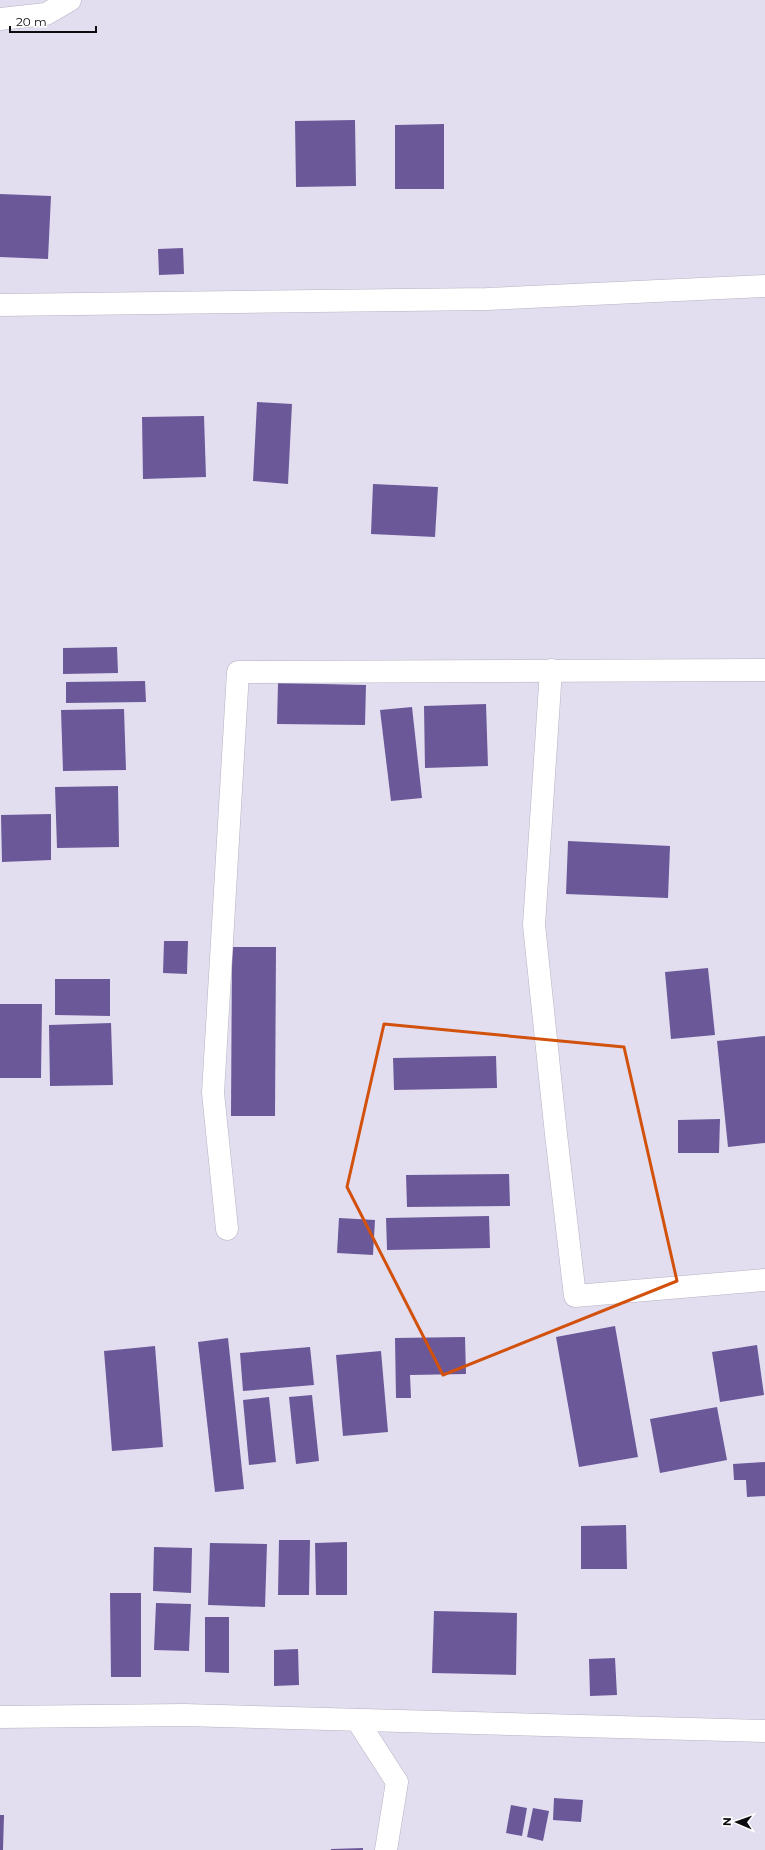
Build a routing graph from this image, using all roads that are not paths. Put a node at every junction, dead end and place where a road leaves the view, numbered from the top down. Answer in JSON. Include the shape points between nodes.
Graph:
{"nodes":[{"id":1,"x":70,"y":0,"type":"edge"},
{"id":2,"x":0,"y":19,"type":"edge"},
{"id":3,"x":765,"y":286,"type":"edge"},
{"id":4,"x":0,"y":305,"type":"edge"},
{"id":5,"x":551,"y":670,"type":"junction"},
{"id":6,"x":765,"y":670,"type":"edge"},
{"id":7,"x":227,"y":1229,"type":"dead end"},
{"id":8,"x":765,"y":1280,"type":"edge"},
{"id":9,"x":0,"y":1717,"type":"edge"},
{"id":10,"x":357,"y":1720,"type":"junction"},
{"id":11,"x":765,"y":1731,"type":"edge"},
{"id":12,"x":386,"y":1850,"type":"edge"}],
"edges":[{"from":1,"to":2,"type":"street","via":[[46,14]]},
{"from":3,"to":4,"type":"street","via":[[487,299]]},
{"from":5,"to":6,"type":"street"},
{"from":5,"to":7,"type":"street","via":[[238,672],[213,1093]]},
{"from":5,"to":8,"type":"street","via":[[534,925],[575,1296]]},
{"from":9,"to":10,"type":"street","via":[[184,1715]]},
{"from":10,"to":11,"type":"street"},
{"from":10,"to":12,"type":"street","via":[[397,1782]]}]}
